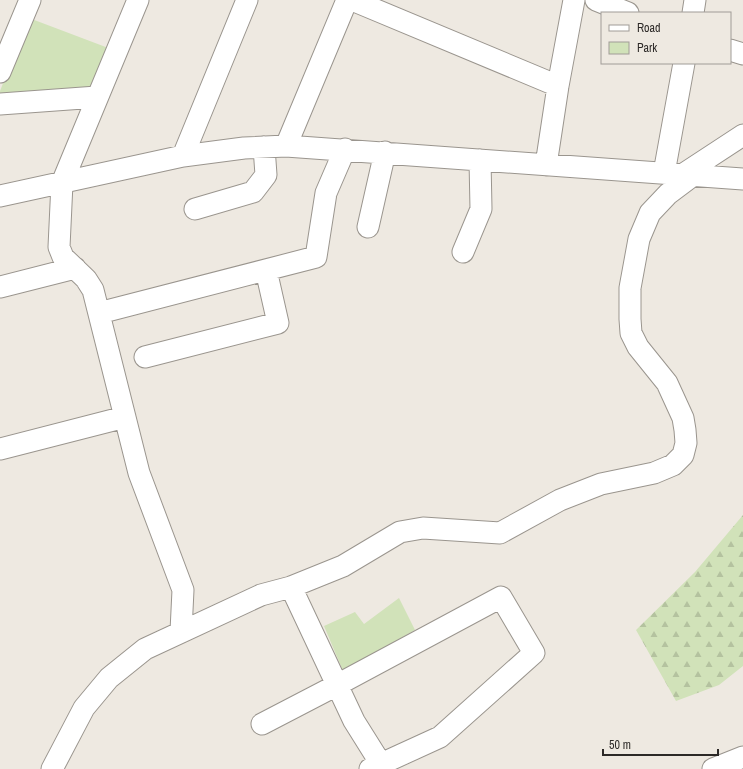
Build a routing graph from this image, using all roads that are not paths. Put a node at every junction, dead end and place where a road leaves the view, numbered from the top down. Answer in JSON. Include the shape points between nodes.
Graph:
{"nodes":[{"id":1,"x":30,"y":0,"type":"edge"},
{"id":2,"x":138,"y":0,"type":"edge"},
{"id":3,"x":247,"y":0,"type":"edge"},
{"id":4,"x":347,"y":0,"type":"edge"},
{"id":5,"x":352,"y":0,"type":"edge"},
{"id":6,"x":574,"y":0,"type":"edge"},
{"id":7,"x":596,"y":0,"type":"edge"},
{"id":8,"x":695,"y":0,"type":"edge"},
{"id":9,"x":626,"y":12,"type":"edge"},
{"id":10,"x":693,"y":12,"type":"edge"},
{"id":11,"x":731,"y":50,"type":"edge"},
{"id":12,"x":743,"y":54,"type":"edge"},
{"id":13,"x":684,"y":64,"type":"edge"},
{"id":14,"x":0,"y":72,"type":"edge"},
{"id":15,"x":558,"y":86,"type":"junction"},
{"id":16,"x":97,"y":97,"type":"junction"},
{"id":17,"x":0,"y":104,"type":"edge"},
{"id":18,"x":743,"y":135,"type":"edge"},
{"id":19,"x":286,"y":146,"type":"junction"},
{"id":20,"x":264,"y":147,"type":"junction"},
{"id":21,"x":345,"y":149,"type":"junction"},
{"id":22,"x":385,"y":152,"type":"junction"},
{"id":23,"x":183,"y":156,"type":"junction"},
{"id":24,"x":480,"y":160,"type":"junction"},
{"id":25,"x":546,"y":165,"type":"junction"},
{"id":26,"x":679,"y":175,"type":"junction"},
{"id":27,"x":743,"y":179,"type":"edge"},
{"id":28,"x":62,"y":183,"type":"junction"},
{"id":29,"x":0,"y":196,"type":"edge"},
{"id":30,"x":195,"y":209,"type":"dead end"},
{"id":31,"x":368,"y":227,"type":"dead end"},
{"id":32,"x":463,"y":252,"type":"dead end"},
{"id":33,"x":75,"y":268,"type":"junction"},
{"id":34,"x":266,"y":270,"type":"junction"},
{"id":35,"x":0,"y":287,"type":"edge"},
{"id":36,"x":99,"y":313,"type":"junction"},
{"id":37,"x":145,"y":357,"type":"dead end"},
{"id":38,"x":125,"y":417,"type":"junction"},
{"id":39,"x":0,"y":449,"type":"edge"},
{"id":40,"x":291,"y":587,"type":"junction"},
{"id":41,"x":181,"y":631,"type":"junction"},
{"id":42,"x":337,"y":686,"type":"junction"},
{"id":43,"x":262,"y":724,"type":"dead end"},
{"id":44,"x":743,"y":757,"type":"edge"},
{"id":45,"x":376,"y":766,"type":"edge"},
{"id":46,"x":52,"y":769,"type":"edge"},
{"id":47,"x":713,"y":769,"type":"edge"}],
"edges":[{"from":1,"to":14,"type":"street"},
{"from":2,"to":16,"type":"street"},
{"from":3,"to":23,"type":"street"},
{"from":4,"to":19,"type":"street"},
{"from":5,"to":15,"type":"street"},
{"from":6,"to":15,"type":"street"},
{"from":7,"to":9,"type":"street"},
{"from":8,"to":10,"type":"street"},
{"from":11,"to":12,"type":"street"},
{"from":13,"to":26,"type":"street"},
{"from":15,"to":25,"type":"street"},
{"from":16,"to":17,"type":"street"},
{"from":16,"to":28,"type":"street"},
{"from":18,"to":26,"type":"street"},
{"from":19,"to":20,"type":"street"},
{"from":19,"to":21,"type":"street"},
{"from":20,"to":23,"type":"street"},
{"from":20,"to":30,"type":"street","via":[[266,175],[253,192]]},
{"from":21,"to":22,"type":"street"},
{"from":21,"to":34,"type":"street","via":[[326,193],[316,257]]},
{"from":22,"to":24,"type":"street"},
{"from":22,"to":31,"type":"street"},
{"from":23,"to":28,"type":"street"},
{"from":24,"to":25,"type":"street"},
{"from":24,"to":32,"type":"street","via":[[481,209]]},
{"from":25,"to":26,"type":"street"},
{"from":26,"to":27,"type":"street"},
{"from":26,"to":40,"type":"street","via":[[668,194],[650,213],[639,239],[630,288],[631,333],[638,347],[667,383],[685,430],[686,443],[683,455],[674,465],[654,473],[600,484],[560,500],[500,533],[423,528],[400,532],[343,566]]},
{"from":28,"to":29,"type":"street"},
{"from":28,"to":33,"type":"street","via":[[59,247],[63,257]]},
{"from":33,"to":35,"type":"street"},
{"from":33,"to":36,"type":"street","via":[[93,290]]},
{"from":34,"to":36,"type":"street"},
{"from":34,"to":37,"type":"street","via":[[278,323]]},
{"from":36,"to":38,"type":"street"},
{"from":38,"to":39,"type":"street"},
{"from":38,"to":41,"type":"street","via":[[139,473],[183,590]]},
{"from":40,"to":41,"type":"street","via":[[261,595]]},
{"from":40,"to":42,"type":"street"},
{"from":41,"to":46,"type":"street","via":[[144,649],[109,678],[84,708]]},
{"from":42,"to":43,"type":"street"},
{"from":42,"to":45,"type":"street"},
{"from":42,"to":45,"type":"street","via":[[501,597],[534,653],[440,737]]},
{"from":44,"to":47,"type":"street"}]}
